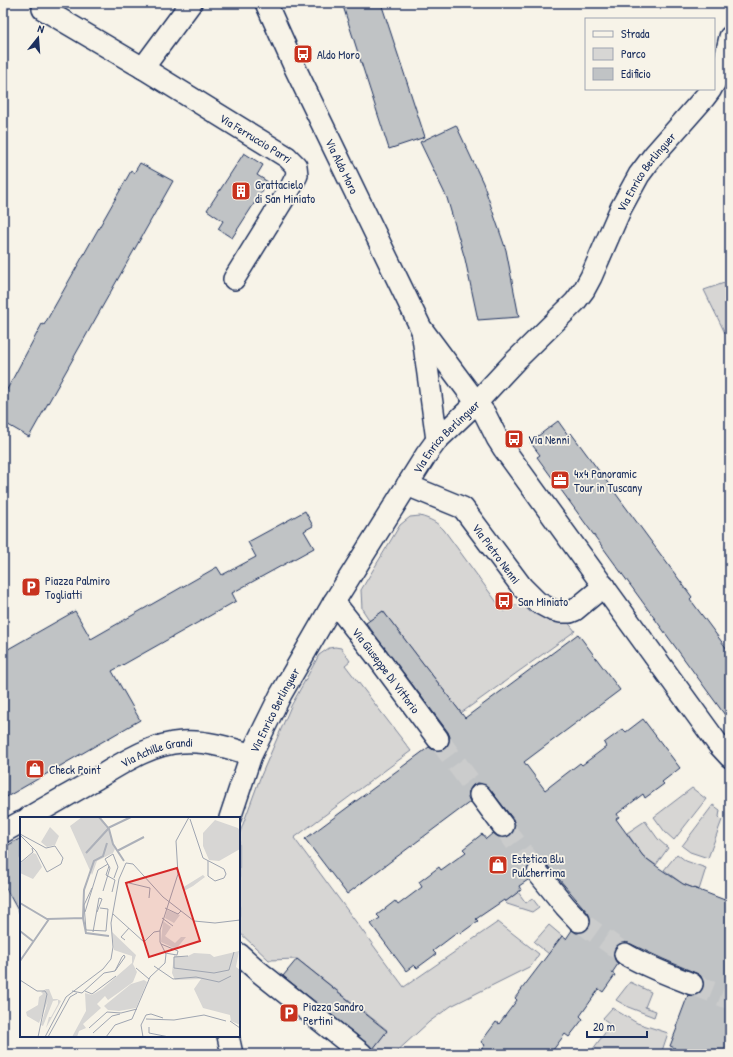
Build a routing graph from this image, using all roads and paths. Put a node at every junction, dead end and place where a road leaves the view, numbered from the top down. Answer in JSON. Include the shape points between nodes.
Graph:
{"nodes":[{"id":1,"x":191,"y":3,"type":"edge"},
{"id":2,"x":266,"y":3,"type":"edge"},
{"id":3,"x":43,"y":9,"type":"dead end"},
{"id":4,"x":730,"y":37,"type":"edge"},
{"id":5,"x":143,"y":68,"type":"junction"},
{"id":6,"x":715,"y":82,"type":"edge"},
{"id":7,"x":710,"y":90,"type":"edge"},
{"id":8,"x":234,"y":279,"type":"dead end"},
{"id":9,"x":421,"y":328,"type":"junction"},
{"id":10,"x":476,"y":403,"type":"junction"},
{"id":11,"x":437,"y":440,"type":"junction"},
{"id":12,"x":407,"y":485,"type":"junction"},
{"id":13,"x":604,"y":586,"type":"junction"},
{"id":14,"x":334,"y":602,"type":"junction"},
{"id":15,"x":438,"y":740,"type":"tunnel mouth"},
{"id":16,"x":251,"y":755,"type":"junction"},
{"id":17,"x":730,"y":757,"type":"edge"},
{"id":18,"x":480,"y":795,"type":"tunnel mouth"},
{"id":19,"x":30,"y":817,"type":"edge"},
{"id":20,"x":230,"y":817,"type":"edge"},
{"id":21,"x":20,"y":823,"type":"edge"},
{"id":22,"x":503,"y":826,"type":"tunnel mouth"},
{"id":23,"x":3,"y":832,"type":"edge"},
{"id":24,"x":538,"y":873,"type":"tunnel mouth"},
{"id":25,"x":579,"y":920,"type":"tunnel mouth"},
{"id":26,"x":625,"y":954,"type":"tunnel mouth"},
{"id":27,"x":240,"y":956,"type":"edge"},
{"id":28,"x":248,"y":970,"type":"edge"},
{"id":29,"x":692,"y":984,"type":"tunnel mouth"},
{"id":30,"x":228,"y":1037,"type":"edge"},
{"id":31,"x":232,"y":1054,"type":"edge"},
{"id":32,"x":362,"y":1054,"type":"edge"}],
"edges":[{"from":1,"to":5,"type":"street"},
{"from":2,"to":9,"type":"street","name":"Via Aldo Moro"},
{"from":3,"to":5,"type":"street","name":"Via Ferruccio Parri"},
{"from":4,"to":6,"type":"street","via":[[725,59]]},
{"from":5,"to":8,"type":"street","name":"Via Ferruccio Parri","via":[[287,157],[296,166],[297,175],[291,187]]},
{"from":7,"to":10,"type":"street","name":"Via Enrico Berlinguer","via":[[639,176],[621,208],[584,290]]},
{"from":9,"to":10,"type":"street","name":"Via Aldo Moro"},
{"from":9,"to":11,"type":"street","name":"Via Aldo Moro"},
{"from":10,"to":11,"type":"street","name":"Via Enrico Berlinguer"},
{"from":10,"to":13,"type":"street","via":[[504,449]]},
{"from":11,"to":12,"type":"street","name":"Via Enrico Berlinguer"},
{"from":12,"to":13,"type":"street","name":"Via Pietro Nenni","via":[[463,508],[522,587],[537,602],[552,610],[575,610]]},
{"from":12,"to":14,"type":"street","name":"Via Enrico Berlinguer"},
{"from":13,"to":17,"type":"street"},
{"from":14,"to":15,"type":"street","name":"Via Giuseppe Di Vittorio"},
{"from":14,"to":16,"type":"street","name":"Via Enrico Berlinguer","via":[[281,694]]},
{"from":16,"to":19,"type":"street","name":"Via Achille Grandi","via":[[202,743],[181,742],[163,745],[134,757]]},
{"from":16,"to":20,"type":"street","name":"Via Enrico Berlinguer"},
{"from":18,"to":22,"type":"street"},
{"from":21,"to":23,"type":"street"},
{"from":24,"to":25,"type":"street"},
{"from":26,"to":29,"type":"street"},
{"from":27,"to":28,"type":"street"},
{"from":28,"to":32,"type":"street"},
{"from":30,"to":31,"type":"street"}]}
